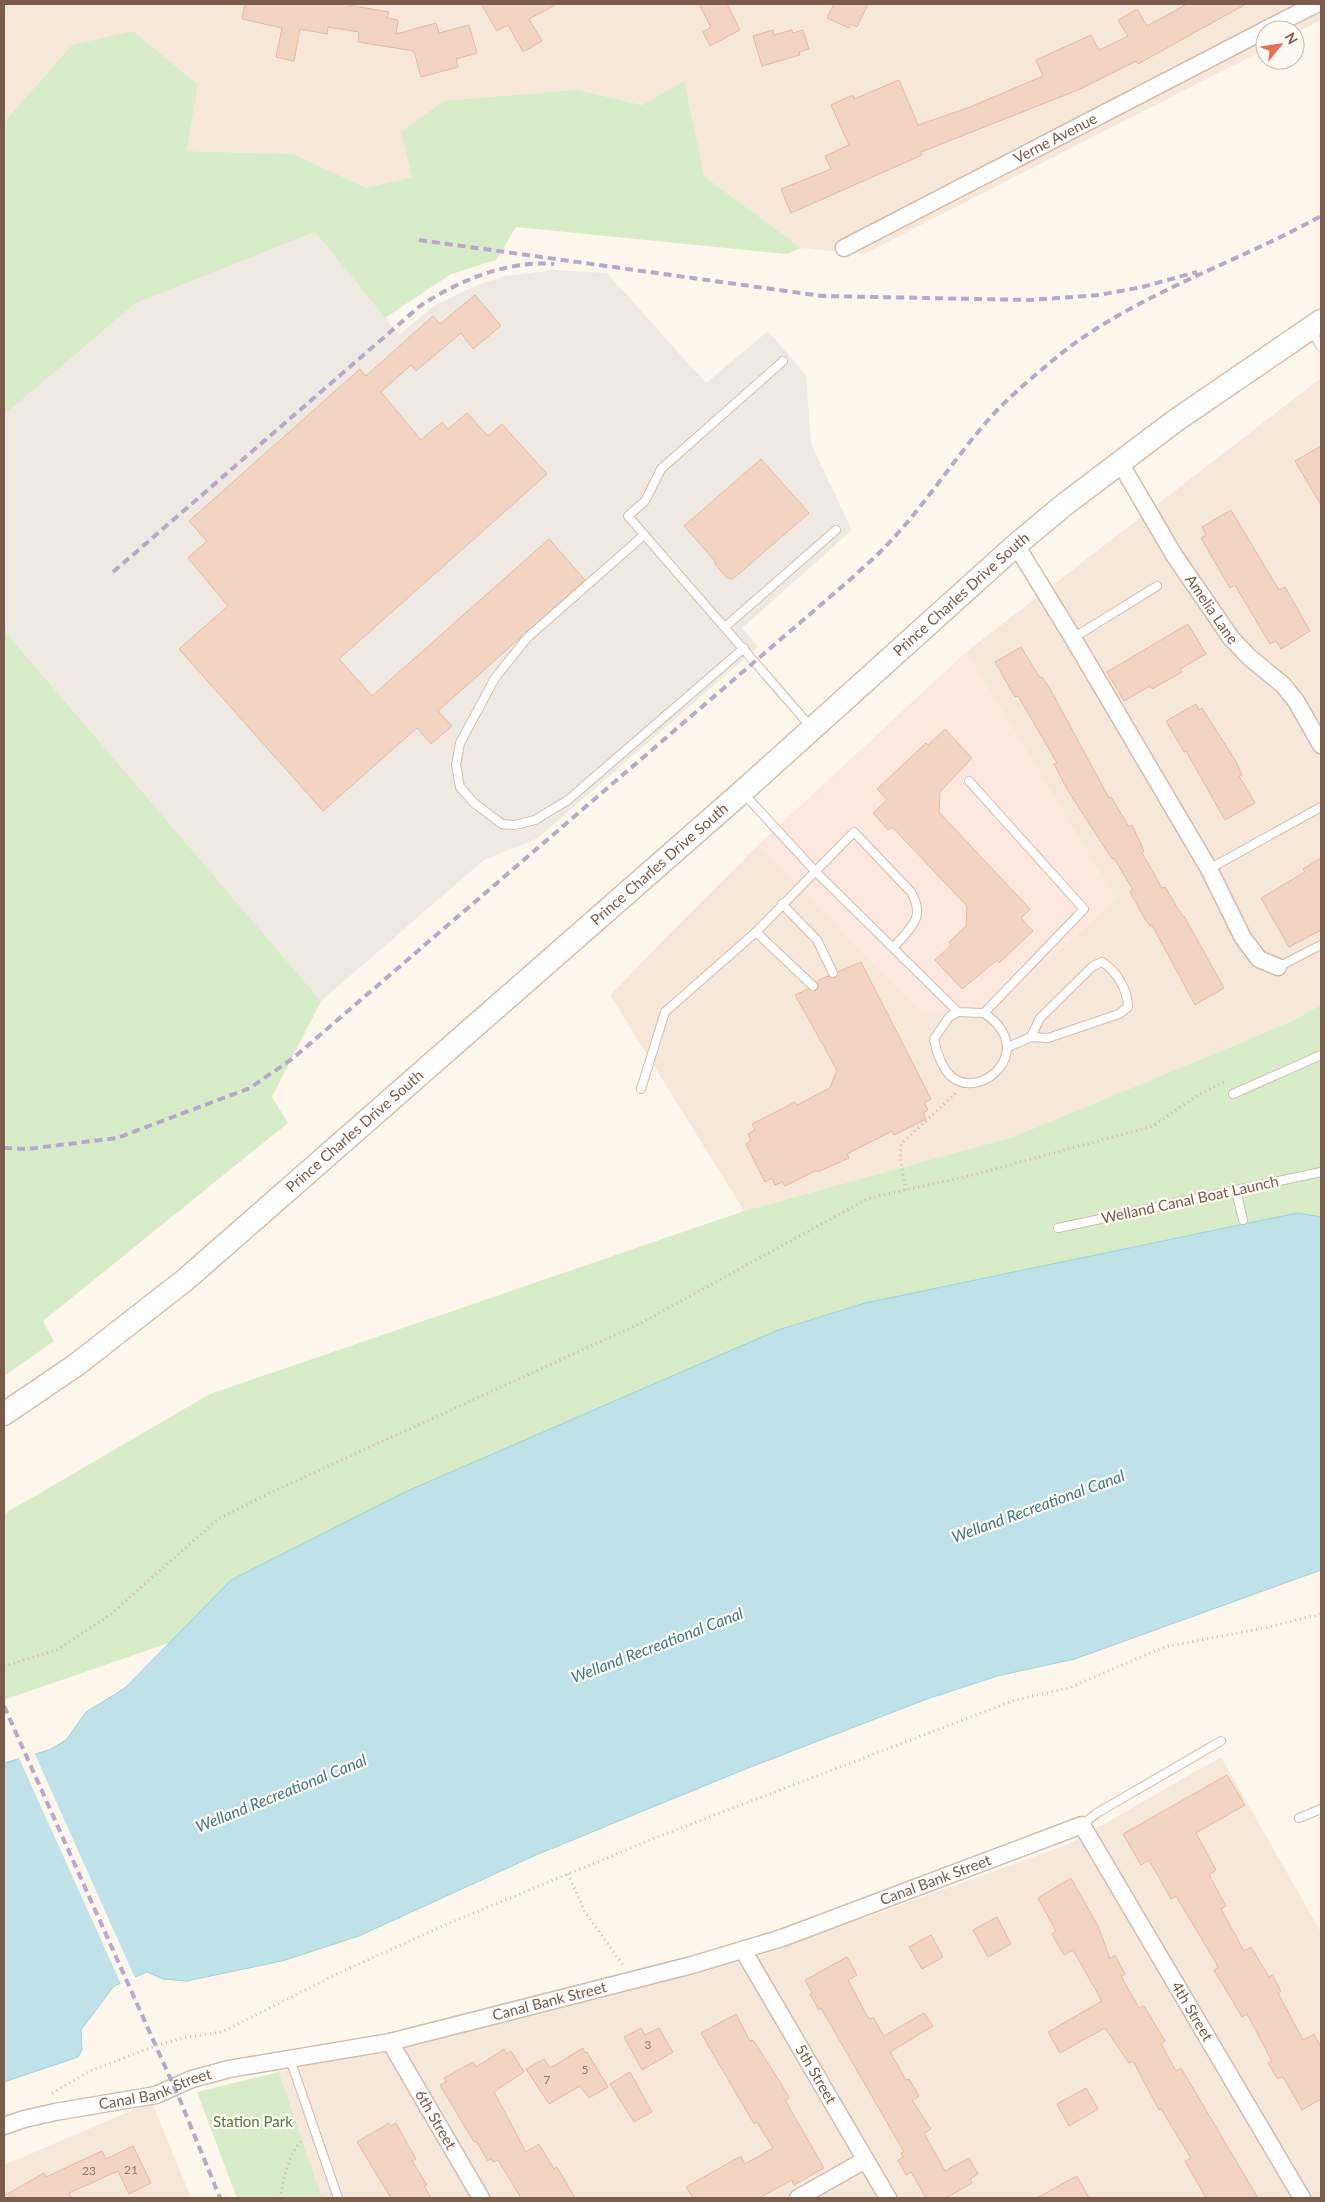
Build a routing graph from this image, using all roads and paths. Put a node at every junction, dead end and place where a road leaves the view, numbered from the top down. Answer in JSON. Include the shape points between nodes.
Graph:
{"nodes":[{"id":1,"x":1316,"y":4,"type":"edge"},
{"id":2,"x":1285,"y":20,"type":"edge"},
{"id":3,"x":1255,"y":35,"type":"edge"},
{"id":4,"x":844,"y":248,"type":"dead end"},
{"id":5,"x":1318,"y":333,"type":"edge"},
{"id":6,"x":783,"y":361,"type":"dead end"},
{"id":7,"x":1119,"y":461,"type":"junction"},
{"id":8,"x":836,"y":530,"type":"dead end"},
{"id":9,"x":644,"y":534,"type":"junction"},
{"id":10,"x":1016,"y":545,"type":"junction"},
{"id":11,"x":1157,"y":586,"type":"dead end"},
{"id":12,"x":725,"y":627,"type":"junction"},
{"id":13,"x":1073,"y":638,"type":"junction"},
{"id":14,"x":744,"y":648,"type":"junction"},
{"id":15,"x":812,"y":729,"type":"junction"},
{"id":16,"x":1321,"y":745,"type":"edge"},
{"id":17,"x":969,"y":781,"type":"dead end"},
{"id":18,"x":742,"y":792,"type":"junction"},
{"id":19,"x":1321,"y":807,"type":"edge"},
{"id":20,"x":1209,"y":869,"type":"junction"},
{"id":21,"x":815,"y":870,"type":"junction"},
{"id":22,"x":782,"y":904,"type":"junction"},
{"id":23,"x":756,"y":932,"type":"junction"},
{"id":24,"x":1321,"y":945,"type":"edge"},
{"id":25,"x":894,"y":947,"type":"junction"},
{"id":26,"x":1278,"y":967,"type":"joint"},
{"id":27,"x":833,"y":973,"type":"dead end"},
{"id":28,"x":813,"y":986,"type":"dead end"},
{"id":29,"x":958,"y":1012,"type":"junction"},
{"id":30,"x":984,"y":1013,"type":"junction"},
{"id":31,"x":1031,"y":1037,"type":"junction"},
{"id":32,"x":1008,"y":1047,"type":"junction"},
{"id":33,"x":1321,"y":1056,"type":"edge"},
{"id":34,"x":966,"y":1083,"type":"junction"},
{"id":35,"x":641,"y":1089,"type":"dead end"},
{"id":36,"x":1233,"y":1094,"type":"dead end"},
{"id":37,"x":1153,"y":1126,"type":"dead end"},
{"id":38,"x":1321,"y":1172,"type":"edge"},
{"id":39,"x":906,"y":1190,"type":"junction"},
{"id":40,"x":1236,"y":1190,"type":"junction"},
{"id":41,"x":1242,"y":1220,"type":"dead end"},
{"id":42,"x":1058,"y":1228,"type":"dead end"},
{"id":43,"x":4,"y":1414,"type":"edge"},
{"id":44,"x":1321,"y":1614,"type":"edge"},
{"id":45,"x":4,"y":1666,"type":"edge"},
{"id":46,"x":1221,"y":1741,"type":"dead end"},
{"id":47,"x":1321,"y":1809,"type":"edge"},
{"id":48,"x":1298,"y":1818,"type":"dead end"},
{"id":49,"x":1082,"y":1825,"type":"junction"},
{"id":50,"x":568,"y":1874,"type":"junction"},
{"id":51,"x":743,"y":1950,"type":"junction"},
{"id":52,"x":632,"y":1979,"type":"junction"},
{"id":53,"x":390,"y":2042,"type":"junction"},
{"id":54,"x":290,"y":2059,"type":"junction"},
{"id":55,"x":49,"y":2095,"type":"dead end"},
{"id":56,"x":4,"y":2126,"type":"edge"},
{"id":57,"x":316,"y":2134,"type":"junction"},
{"id":58,"x":866,"y":2160,"type":"junction"},
{"id":59,"x":280,"y":2198,"type":"edge"},
{"id":60,"x":338,"y":2198,"type":"edge"},
{"id":61,"x":481,"y":2198,"type":"edge"},
{"id":62,"x":798,"y":2198,"type":"edge"},
{"id":63,"x":888,"y":2198,"type":"edge"},
{"id":64,"x":1302,"y":2198,"type":"edge"}],
"edges":[{"from":1,"to":2,"type":"street","name":"Verne Avenue"},
{"from":3,"to":4,"type":"street","name":"Verne Avenue"},
{"from":5,"to":7,"type":"main road","name":"Prince Charles Drive South","via":[[1264,358]]},
{"from":6,"to":9,"type":"lane","via":[[661,469],[645,501],[628,516]]},
{"from":7,"to":10,"type":"main road","name":"Prince Charles Drive South"},
{"from":7,"to":16,"type":"street","name":"Amelia Lane","via":[[1174,555],[1231,638],[1283,685]]},
{"from":8,"to":12,"type":"lane"},
{"from":9,"to":12,"type":"lane"},
{"from":9,"to":14,"type":"lane","via":[[527,638],[495,678],[460,743],[456,765],[460,787],[502,824],[515,825],[552,812]]},
{"from":10,"to":13,"type":"street"},
{"from":10,"to":15,"type":"main road","name":"Prince Charles Drive South"},
{"from":11,"to":13,"type":"lane"},
{"from":12,"to":14,"type":"lane"},
{"from":13,"to":20,"type":"street"},
{"from":14,"to":15,"type":"lane"},
{"from":15,"to":18,"type":"main road","name":"Prince Charles Drive South"},
{"from":17,"to":30,"type":"lane","via":[[1084,909]]},
{"from":18,"to":21,"type":"lane"},
{"from":18,"to":43,"type":"main road","name":"Prince Charles Drive South","via":[[186,1280],[76,1366]]},
{"from":19,"to":20,"type":"lane"},
{"from":20,"to":26,"type":"street","via":[[1243,938],[1259,959]]},
{"from":21,"to":22,"type":"lane"},
{"from":21,"to":25,"type":"lane"},
{"from":21,"to":25,"type":"lane","via":[[854,832],[911,892],[918,904],[918,918]]},
{"from":22,"to":23,"type":"lane"},
{"from":22,"to":27,"type":"lane","via":[[817,940]]},
{"from":23,"to":28,"type":"lane"},
{"from":23,"to":35,"type":"lane","via":[[665,1012]]},
{"from":24,"to":26,"type":"lane"},
{"from":25,"to":29,"type":"lane"},
{"from":29,"to":30,"type":"lane"},
{"from":29,"to":34,"type":"lane","via":[[949,1017],[934,1039],[936,1050],[952,1078]]},
{"from":30,"to":32,"type":"lane","via":[[1004,1033]]},
{"from":31,"to":31,"type":"lane","via":[[1040,1018],[1093,966],[1102,962],[1110,966],[1128,996],[1128,1006],[1120,1014],[1048,1038]]},
{"from":31,"to":32,"type":"lane"},
{"from":32,"to":34,"type":"lane","via":[[1004,1063],[994,1074],[980,1082]]},
{"from":33,"to":36,"type":"lane"},
{"from":34,"to":39,"type":"path","via":[[941,1110],[901,1144],[900,1158]]},
{"from":37,"to":39,"type":"path"},
{"from":38,"to":40,"type":"lane","name":"Welland Canal Boat Launch"},
{"from":39,"to":45,"type":"path","via":[[869,1198],[641,1323],[218,1519],[111,1614],[57,1650]]},
{"from":40,"to":41,"type":"lane"},
{"from":40,"to":42,"type":"lane","name":"Welland Canal Boat Launch"},
{"from":44,"to":50,"type":"path","via":[[1164,1647],[1069,1688],[1015,1700]]},
{"from":46,"to":49,"type":"lane","via":[[1097,1813]]},
{"from":47,"to":48,"type":"lane"},
{"from":49,"to":51,"type":"street","name":"Canal Bank Street"},
{"from":49,"to":64,"type":"street","name":"4th Street"},
{"from":50,"to":52,"type":"path","via":[[585,1912]]},
{"from":50,"to":55,"type":"path","via":[[358,1964],[222,2032],[155,2046],[90,2071]]},
{"from":51,"to":52,"type":"street","name":"Canal Bank Street"},
{"from":51,"to":58,"type":"street","name":"5th Street"},
{"from":52,"to":53,"type":"street","name":"Canal Bank Street"},
{"from":53,"to":54,"type":"street","name":"Canal Bank Street"},
{"from":53,"to":61,"type":"street","name":"6th Street"},
{"from":54,"to":56,"type":"street","name":"Canal Bank Street","via":[[229,2069],[192,2079],[156,2095],[55,2112]]},
{"from":54,"to":57,"type":"lane"},
{"from":57,"to":59,"type":"path","via":[[299,2143],[289,2162]]},
{"from":57,"to":60,"type":"lane"},
{"from":58,"to":62,"type":"street"},
{"from":58,"to":63,"type":"street","name":"5th Street"}]}
